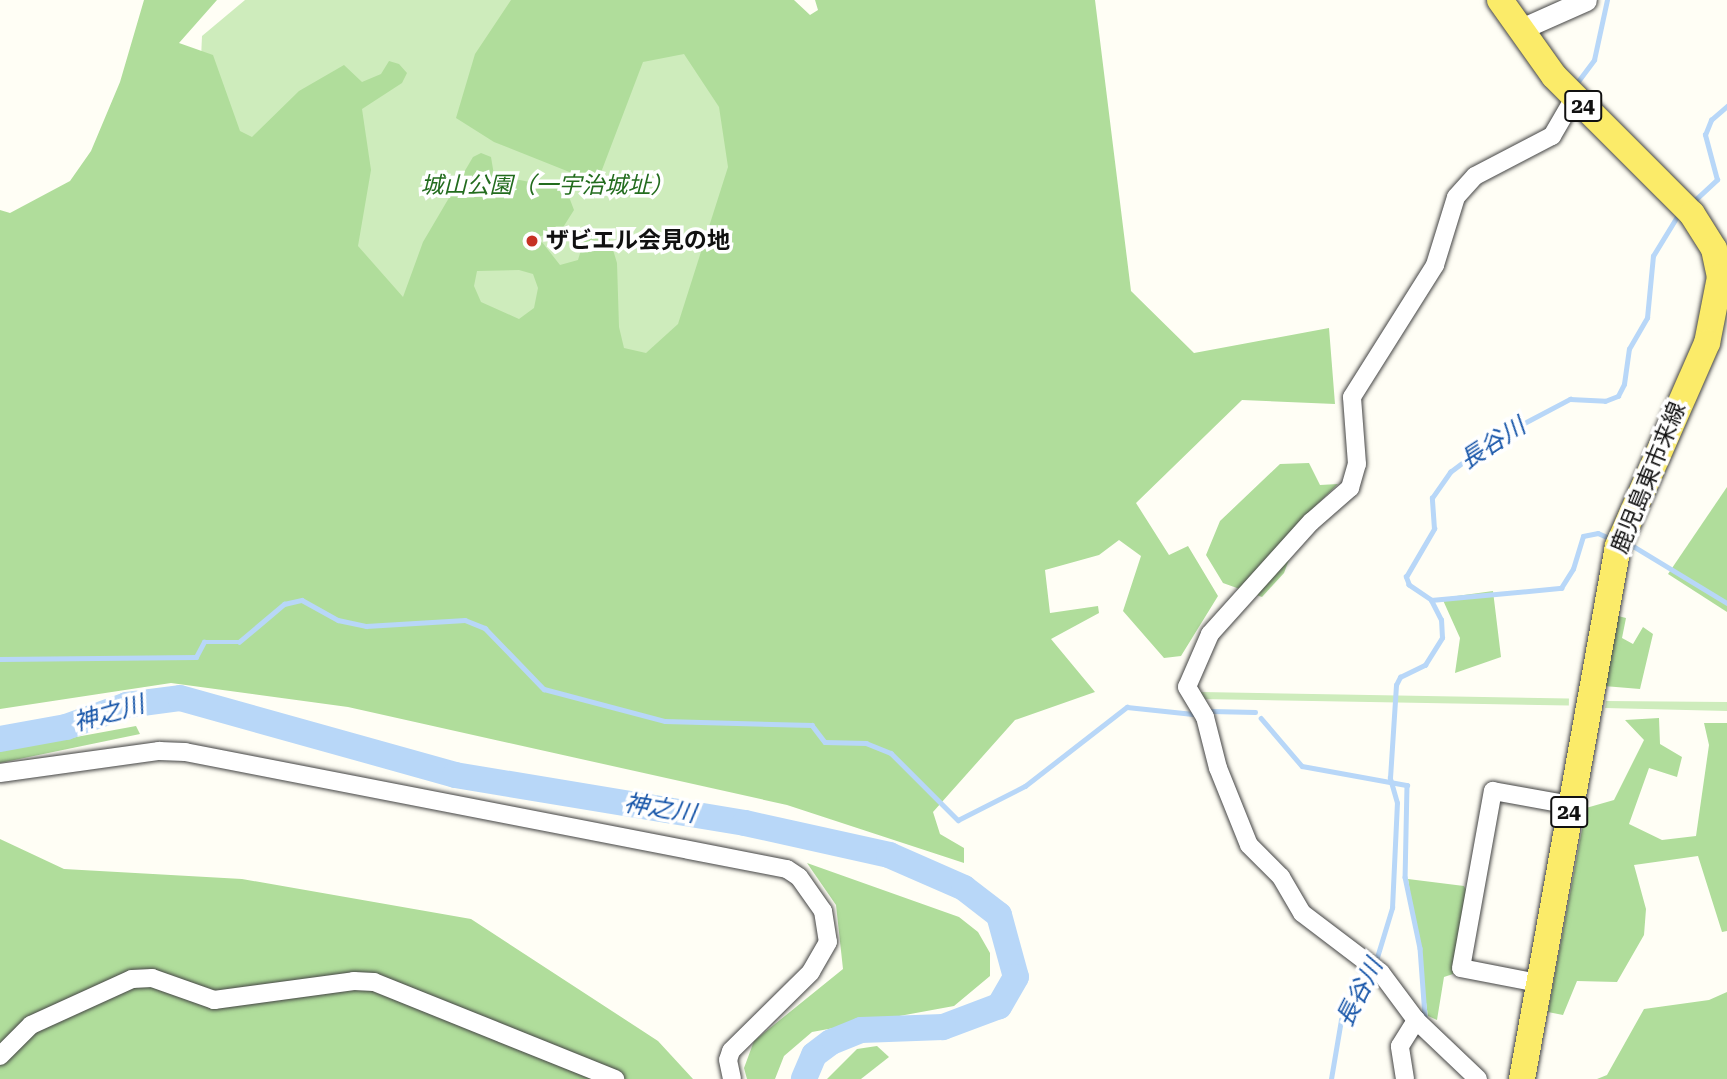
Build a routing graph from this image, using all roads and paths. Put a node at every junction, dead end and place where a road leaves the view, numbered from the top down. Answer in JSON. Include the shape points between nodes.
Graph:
{"nodes":[{"id":1,"x":1500,"y":0,"type":"edge"},
{"id":2,"x":1586,"y":0,"type":"edge"},
{"id":3,"x":1521,"y":29,"type":"junction"},
{"id":4,"x":1574,"y":98,"type":"junction"},
{"id":5,"x":0,"y":773,"type":"edge"},
{"id":6,"x":1570,"y":805,"type":"junction"},
{"id":7,"x":1538,"y":983,"type":"junction"},
{"id":8,"x":1416,"y":1020,"type":"junction"},
{"id":9,"x":0,"y":1056,"type":"edge"},
{"id":10,"x":615,"y":1079,"type":"edge"},
{"id":11,"x":732,"y":1079,"type":"edge"},
{"id":12,"x":1405,"y":1079,"type":"edge"},
{"id":13,"x":1478,"y":1079,"type":"edge"},
{"id":14,"x":1522,"y":1079,"type":"edge"}],
"edges":[{"from":1,"to":3,"type":"main road","name":"鹿児島東市来線","number":"24"},
{"from":2,"to":3,"type":"street"},
{"from":3,"to":4,"type":"main road","name":"鹿児島東市来線","number":"24"},
{"from":4,"to":6,"type":"main road","name":"鹿児島東市来線","number":"24","via":[[1686,207],[1707,235],[1719,264],[1718,304],[1706,343],[1618,546]]},
{"from":4,"to":8,"type":"street","via":[[1552,136],[1498,162],[1463,186],[1435,265],[1352,397],[1357,464],[1350,488],[1311,522],[1210,635],[1186,687],[1205,717],[1218,768],[1250,845],[1281,877],[1316,927],[1375,969]]},
{"from":5,"to":11,"type":"street","via":[[159,751],[185,752],[787,869],[799,877],[823,911],[828,942],[811,972],[731,1051],[727,1060]]},
{"from":6,"to":7,"type":"main road","name":"鹿児島東市来線","number":"24"},
{"from":6,"to":7,"type":"street","via":[[1493,791],[1461,968]]},
{"from":7,"to":14,"type":"main road","name":"鹿児島東市来線","number":"24"},
{"from":8,"to":12,"type":"street","via":[[1401,1046]]},
{"from":8,"to":13,"type":"street"},
{"from":9,"to":10,"type":"street","via":[[31,1025],[132,979],[152,978],[197,996],[225,1000],[354,981],[374,982]]}]}
